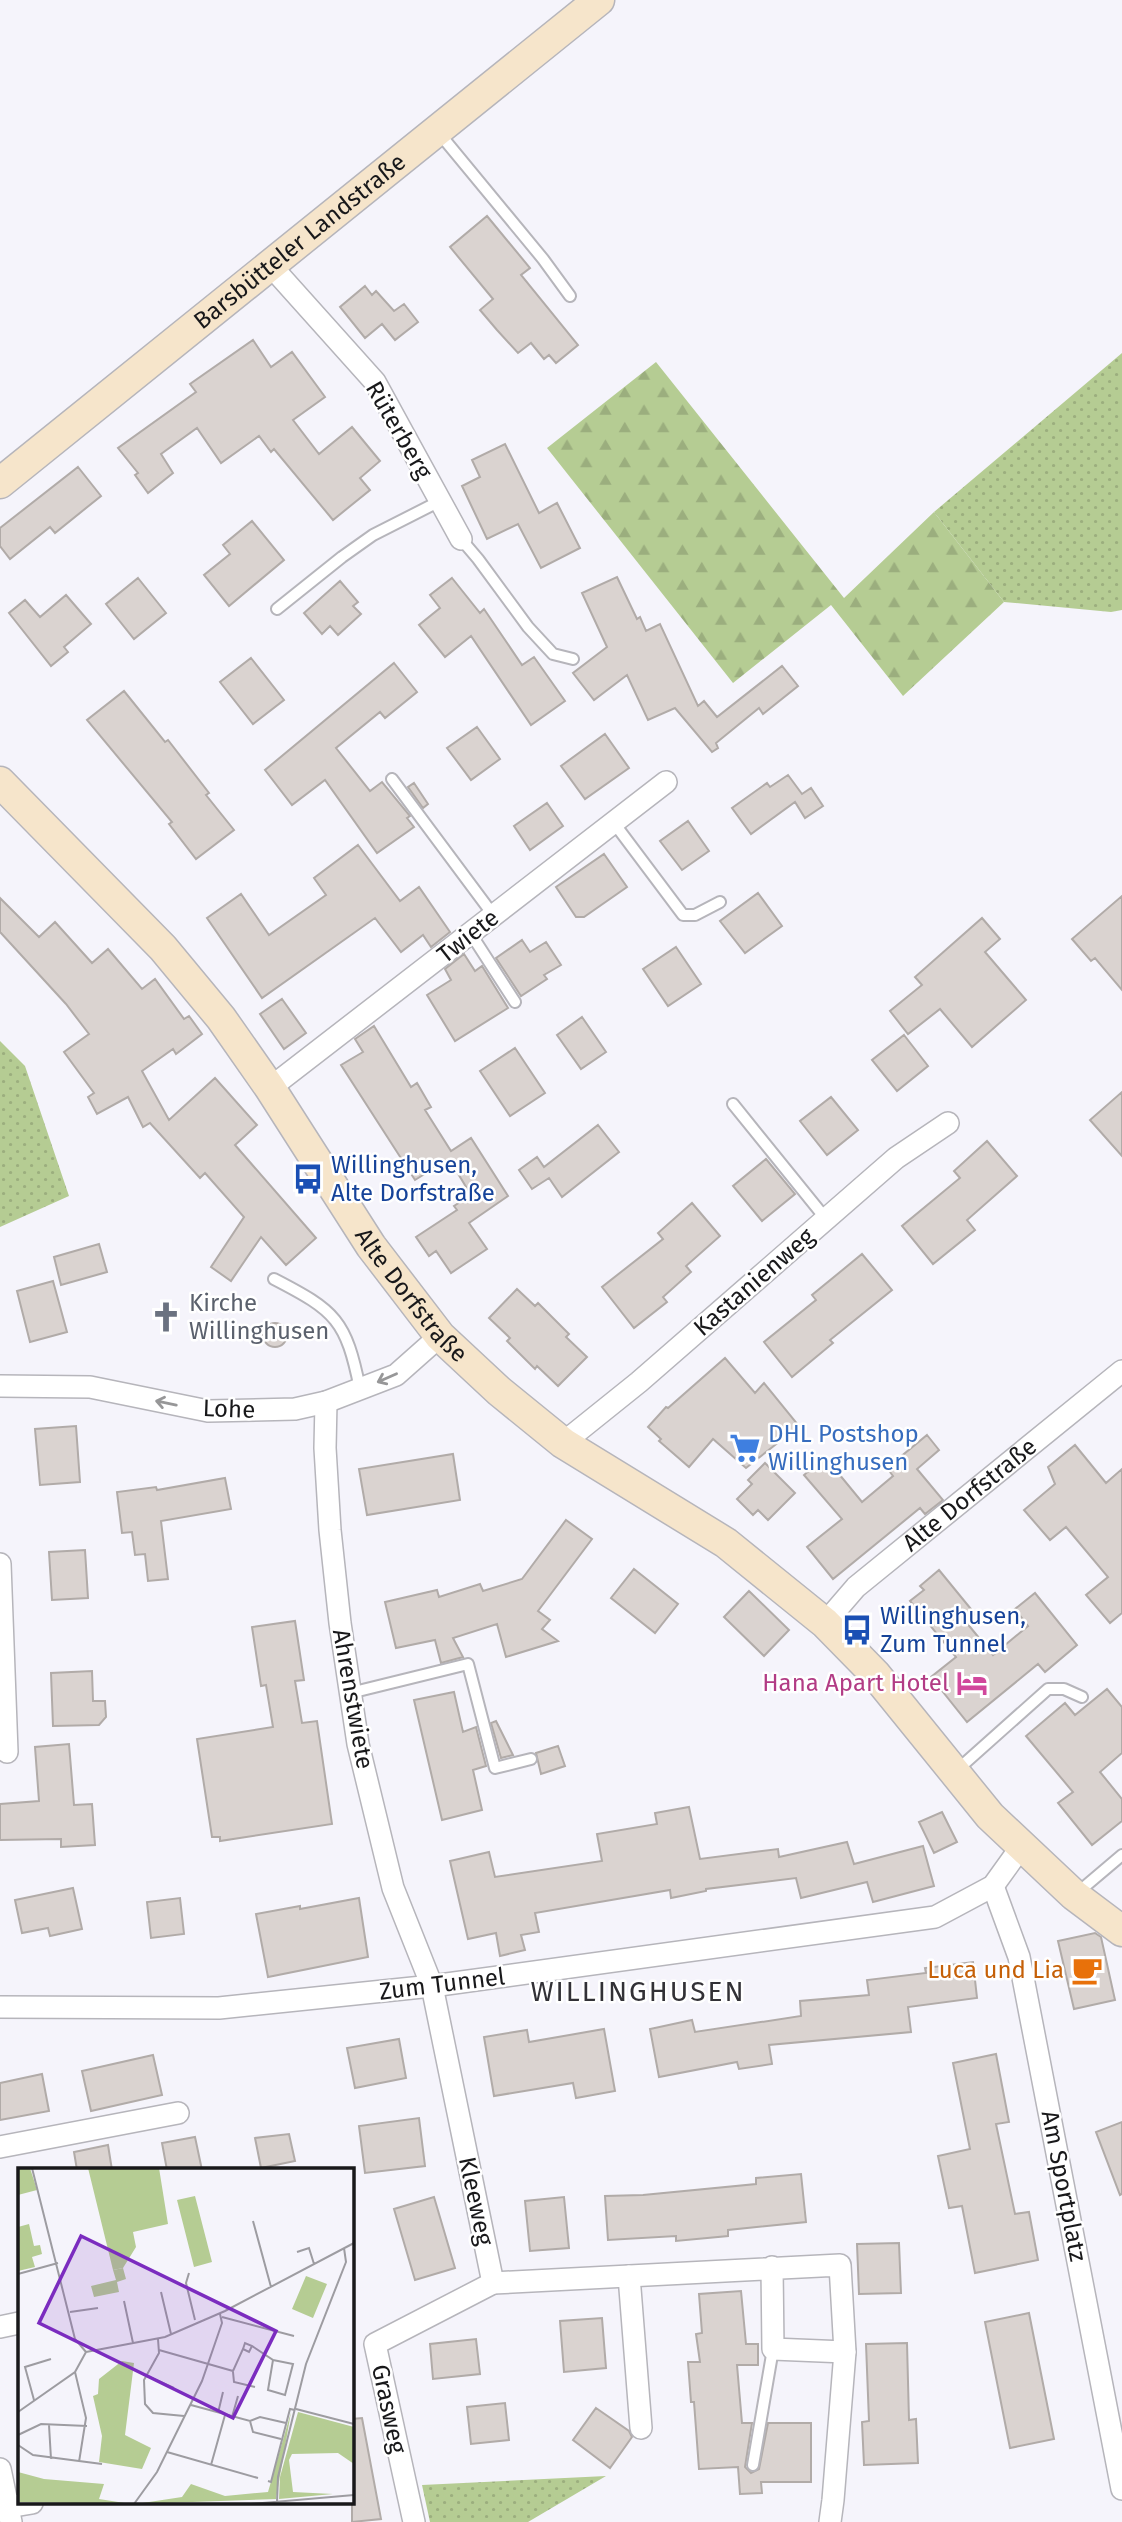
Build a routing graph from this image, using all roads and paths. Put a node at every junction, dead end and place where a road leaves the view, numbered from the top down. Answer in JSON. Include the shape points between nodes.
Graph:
{"nodes":[{"id":1,"x":600,"y":0,"type":"edge"},
{"id":2,"x":437,"y":131,"type":"junction"},
{"id":3,"x":271,"y":266,"type":"junction"},
{"id":4,"x":570,"y":296,"type":"dead end"},
{"id":5,"x":0,"y":483,"type":"edge"},
{"id":6,"x":440,"y":502,"type":"junction"},
{"id":7,"x":461,"y":539,"type":"joint"},
{"id":8,"x":277,"y":609,"type":"dead end"},
{"id":9,"x":573,"y":659,"type":"dead end"},
{"id":10,"x":392,"y":779,"type":"dead end"},
{"id":11,"x":0,"y":782,"type":"edge"},
{"id":12,"x":666,"y":782,"type":"dead end"},
{"id":13,"x":614,"y":823,"type":"junction"},
{"id":14,"x":720,"y":902,"type":"dead end"},
{"id":15,"x":494,"y":916,"type":"junction"},
{"id":16,"x":471,"y":934,"type":"junction"},
{"id":17,"x":515,"y":1002,"type":"dead end"},
{"id":18,"x":270,"y":1088,"type":"junction"},
{"id":19,"x":733,"y":1104,"type":"dead end"},
{"id":20,"x":948,"y":1123,"type":"dead end"},
{"id":21,"x":826,"y":1219,"type":"junction"},
{"id":22,"x":274,"y":1279,"type":"dead end"},
{"id":23,"x":440,"y":1336,"type":"junction"},
{"id":24,"x":1122,"y":1371,"type":"edge"},
{"id":25,"x":0,"y":1386,"type":"edge"},
{"id":26,"x":360,"y":1389,"type":"junction"},
{"id":27,"x":326,"y":1402,"type":"junction"},
{"id":28,"x":563,"y":1443,"type":"junction"},
{"id":29,"x":0,"y":1564,"type":"edge"},
{"id":30,"x":825,"y":1623,"type":"junction"},
{"id":31,"x":350,"y":1693,"type":"junction"},
{"id":32,"x":1082,"y":1698,"type":"dead end"},
{"id":33,"x":7,"y":1752,"type":"dead end"},
{"id":34,"x":531,"y":1759,"type":"dead end"},
{"id":35,"x":954,"y":1773,"type":"junction"},
{"id":36,"x":1021,"y":1847,"type":"junction"},
{"id":37,"x":1122,"y":1855,"type":"edge"},
{"id":38,"x":993,"y":1886,"type":"junction"},
{"id":39,"x":1074,"y":1895,"type":"junction"},
{"id":40,"x":1122,"y":1931,"type":"edge"},
{"id":41,"x":432,"y":1986,"type":"junction"},
{"id":42,"x":0,"y":2007,"type":"edge"},
{"id":43,"x":178,"y":2113,"type":"dead end"},
{"id":44,"x":0,"y":2147,"type":"edge"},
{"id":45,"x":772,"y":2267,"type":"junction"},
{"id":46,"x":629,"y":2276,"type":"junction"},
{"id":47,"x":493,"y":2283,"type":"junction"},
{"id":48,"x":18,"y":2323,"type":"edge"},
{"id":49,"x":0,"y":2327,"type":"edge"},
{"id":50,"x":773,"y":2349,"type":"junction"},
{"id":51,"x":845,"y":2352,"type":"junction"},
{"id":52,"x":641,"y":2428,"type":"dead end"},
{"id":53,"x":753,"y":2465,"type":"dead end"},
{"id":54,"x":0,"y":2469,"type":"edge"},
{"id":55,"x":1122,"y":2489,"type":"edge"},
{"id":56,"x":30,"y":2504,"type":"edge"},
{"id":57,"x":831,"y":2513,"type":"edge"},
{"id":58,"x":9,"y":2515,"type":"edge"},
{"id":59,"x":414,"y":2522,"type":"edge"}],
"edges":[{"from":1,"to":2,"type":"street","name":"Barsbütteler Landstraße"},
{"from":2,"to":3,"type":"street","name":"Barsbütteler Landstraße"},
{"from":2,"to":4,"type":"lane"},
{"from":3,"to":5,"type":"street","name":"Barsbütteler Landstraße"},
{"from":3,"to":6,"type":"street","name":"Rüterberg","via":[[375,382]]},
{"from":6,"to":7,"type":"street","name":"Rüterberg"},
{"from":6,"to":8,"type":"lane","via":[[373,535]]},
{"from":7,"to":9,"type":"lane","via":[[553,654]]},
{"from":10,"to":15,"type":"lane"},
{"from":11,"to":18,"type":"street","name":"Alte Dorfstraße","via":[[163,948],[221,1018]]},
{"from":12,"to":13,"type":"street","name":"Twiete"},
{"from":13,"to":14,"type":"lane","via":[[683,915],[695,915]]},
{"from":13,"to":15,"type":"street","name":"Twiete"},
{"from":15,"to":16,"type":"street","name":"Twiete"},
{"from":16,"to":17,"type":"lane"},
{"from":16,"to":18,"type":"street","name":"Twiete"},
{"from":18,"to":23,"type":"street","name":"Alte Dorfstraße","via":[[371,1245]]},
{"from":19,"to":21,"type":"lane"},
{"from":20,"to":21,"type":"street","name":"Kastanienweg","via":[[896,1158]]},
{"from":21,"to":28,"type":"street","name":"Kastanienweg"},
{"from":22,"to":26,"type":"lane","via":[[315,1300],[334,1318],[353,1354]]},
{"from":23,"to":26,"type":"street","name":"Lohe","one_way":true,"via":[[396,1375]]},
{"from":23,"to":28,"type":"street","name":"Alte Dorfstraße"},
{"from":24,"to":30,"type":"street","name":"Alte Dorfstraße","via":[[856,1587]]},
{"from":27,"to":25,"type":"street","name":"Lohe","one_way":true,"via":[[295,1409],[208,1411],[90,1387]]},
{"from":26,"to":27,"type":"street","name":"Lohe"},
{"from":27,"to":31,"type":"street","name":"Ahrenstwiete","via":[[330,1530]]},
{"from":28,"to":30,"type":"street","name":"Alte Dorfstraße","via":[[726,1543]]},
{"from":29,"to":33,"type":"street"},
{"from":30,"to":35,"type":"street","name":"Alte Dorfstraße","via":[[875,1674]]},
{"from":31,"to":34,"type":"lane","via":[[468,1664],[495,1768]]},
{"from":31,"to":41,"type":"street","name":"Ahrenstwiete","via":[[393,1888]]},
{"from":32,"to":35,"type":"lane","via":[[1064,1689],[1048,1689]]},
{"from":35,"to":36,"type":"street","name":"Alte Dorfstraße"},
{"from":36,"to":38,"type":"street","name":"Zum Tunnel"},
{"from":36,"to":39,"type":"street","name":"Alte Dorfstraße"},
{"from":37,"to":39,"type":"lane"},
{"from":38,"to":41,"type":"street","name":"Zum Tunnel","via":[[935,1917]]},
{"from":38,"to":55,"type":"street","name":"Am Sportplatz","via":[[1019,1957]]},
{"from":39,"to":40,"type":"street","name":"Alte Dorfstraße"},
{"from":41,"to":42,"type":"street","name":"Zum Tunnel","via":[[219,2008]]},
{"from":41,"to":47,"type":"street","name":"Kleeweg"},
{"from":43,"to":44,"type":"street"},
{"from":45,"to":46,"type":"street"},
{"from":45,"to":50,"type":"street"},
{"from":45,"to":51,"type":"street","via":[[840,2264]]},
{"from":46,"to":47,"type":"street"},
{"from":46,"to":52,"type":"street"},
{"from":47,"to":59,"type":"street","name":"Grasweg","via":[[375,2344]]},
{"from":48,"to":49,"type":"street"},
{"from":50,"to":51,"type":"street"},
{"from":50,"to":53,"type":"lane"},
{"from":51,"to":57,"type":"street"},
{"from":54,"to":58,"type":"street"},
{"from":56,"to":58,"type":"street"}]}
